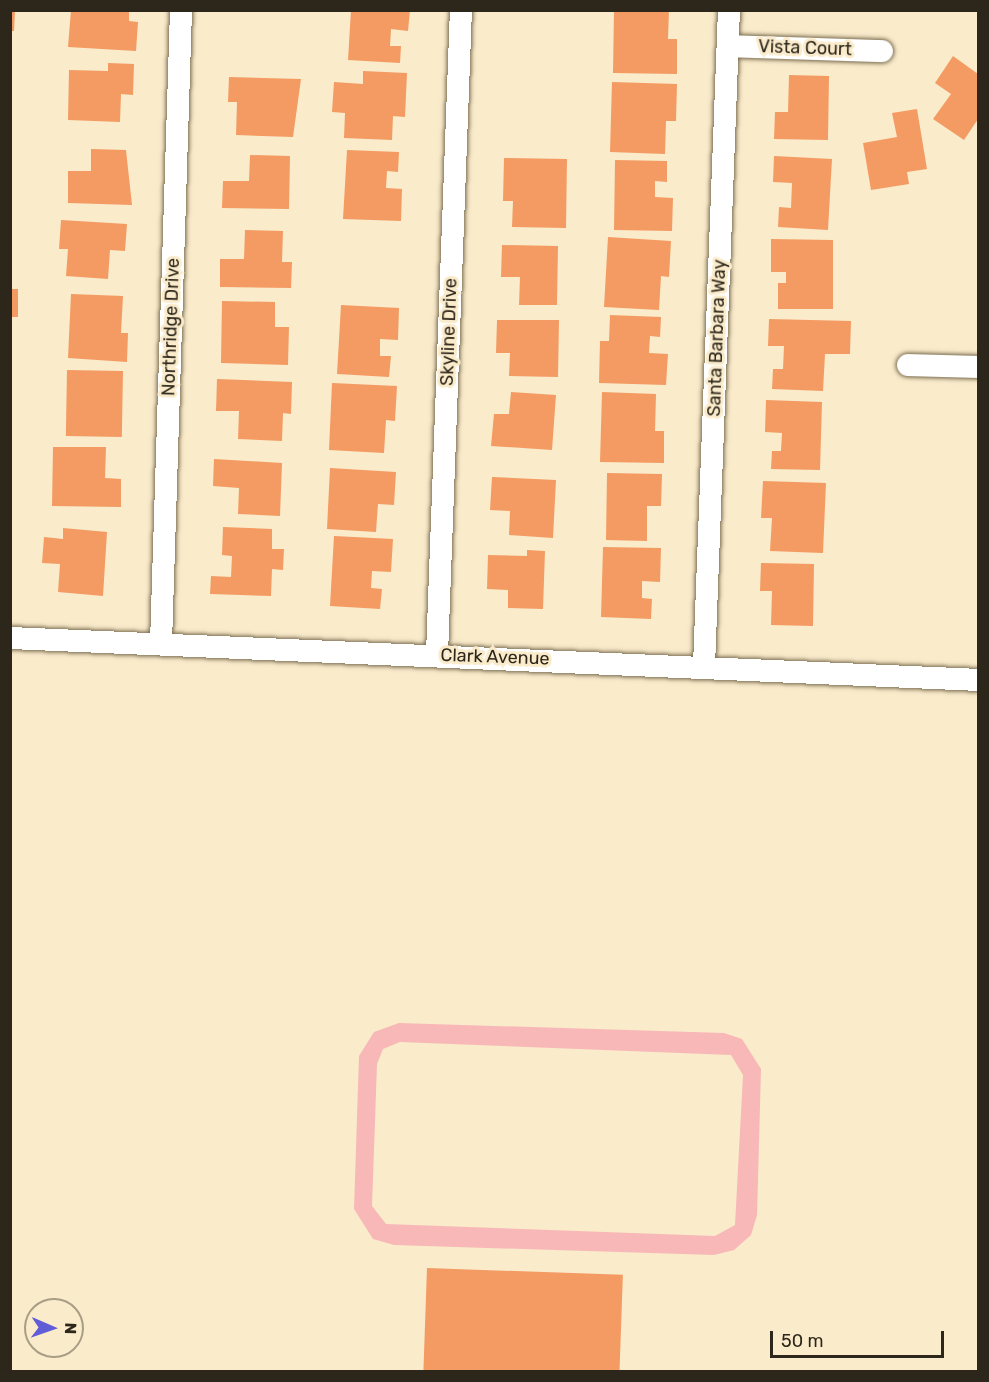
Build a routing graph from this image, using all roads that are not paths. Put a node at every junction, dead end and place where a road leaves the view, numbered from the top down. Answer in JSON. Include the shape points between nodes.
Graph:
{"nodes":[{"id":1,"x":181,"y":10,"type":"edge"},
{"id":2,"x":461,"y":10,"type":"edge"},
{"id":3,"x":729,"y":10,"type":"edge"},
{"id":4,"x":728,"y":46,"type":"junction"},
{"id":5,"x":882,"y":51,"type":"dead end"},
{"id":6,"x":908,"y":365,"type":"dead end"},
{"id":7,"x":978,"y":367,"type":"edge"},
{"id":8,"x":10,"y":638,"type":"edge"},
{"id":9,"x":161,"y":643,"type":"junction"},
{"id":10,"x":437,"y":654,"type":"junction"},
{"id":11,"x":704,"y":666,"type":"junction"},
{"id":12,"x":978,"y":680,"type":"edge"}],
"edges":[{"from":1,"to":9,"type":"street","name":"Northridge Drive"},
{"from":2,"to":10,"type":"street","name":"Skyline Drive"},
{"from":3,"to":4,"type":"street","name":"Santa Barbara Way"},
{"from":4,"to":5,"type":"street","name":"Vista Court"},
{"from":4,"to":11,"type":"street","name":"Santa Barbara Way"},
{"from":6,"to":7,"type":"street"},
{"from":8,"to":9,"type":"street","name":"Clark Avenue"},
{"from":9,"to":10,"type":"street","name":"Clark Avenue"},
{"from":10,"to":11,"type":"street","name":"Clark Avenue"},
{"from":11,"to":12,"type":"street","name":"Clark Avenue"}]}
